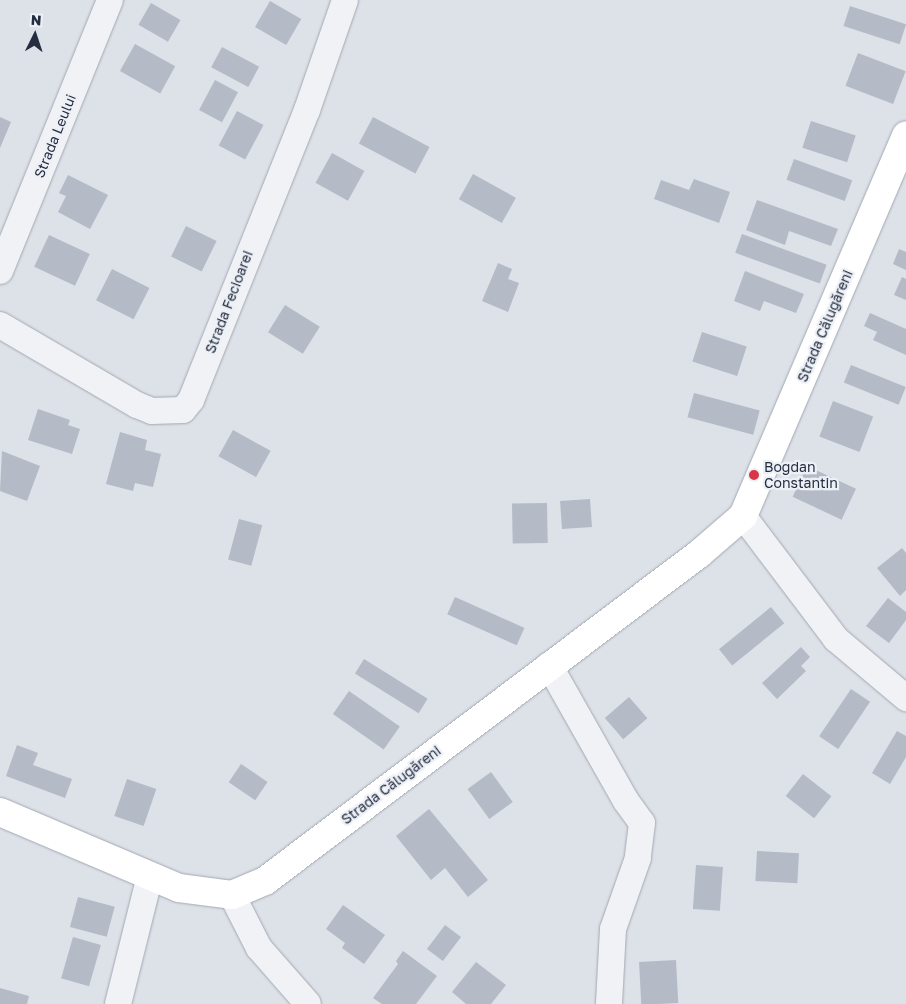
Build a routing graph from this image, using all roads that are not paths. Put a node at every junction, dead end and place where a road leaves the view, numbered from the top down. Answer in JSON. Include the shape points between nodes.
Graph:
{"nodes":[{"id":1,"x":110,"y":0,"type":"edge"},
{"id":2,"x":345,"y":0,"type":"edge"},
{"id":3,"x":906,"y":135,"type":"edge"},
{"id":4,"x":0,"y":271,"type":"edge"},
{"id":5,"x":0,"y":325,"type":"edge"},
{"id":6,"x":743,"y":516,"type":"junction"},
{"id":7,"x":549,"y":665,"type":"junction"},
{"id":8,"x":906,"y":698,"type":"edge"},
{"id":9,"x":0,"y":812,"type":"edge"},
{"id":10,"x":150,"y":876,"type":"junction"},
{"id":11,"x":232,"y":895,"type":"junction"},
{"id":12,"x":118,"y":1004,"type":"edge"},
{"id":13,"x":308,"y":1004,"type":"edge"},
{"id":14,"x":609,"y":1004,"type":"edge"}],
"edges":[{"from":1,"to":4,"type":"street","name":"Strada Leului"},
{"from":2,"to":5,"type":"street","name":"Strada Fecioarei","via":[[306,110],[191,400],[183,410],[152,411],[137,405]]},
{"from":3,"to":6,"type":"street","name":"Strada Călugăreni"},
{"from":6,"to":7,"type":"street","name":"Strada Călugăreni","via":[[699,554]]},
{"from":6,"to":8,"type":"street","via":[[836,639]]},
{"from":7,"to":11,"type":"street","name":"Strada Călugăreni","via":[[265,881]]},
{"from":7,"to":14,"type":"street","via":[[626,801],[642,823],[638,858],[613,928]]},
{"from":9,"to":10,"type":"street"},
{"from":10,"to":11,"type":"street","via":[[178,888]]},
{"from":10,"to":12,"type":"street"},
{"from":11,"to":13,"type":"street","via":[[259,948]]}]}
